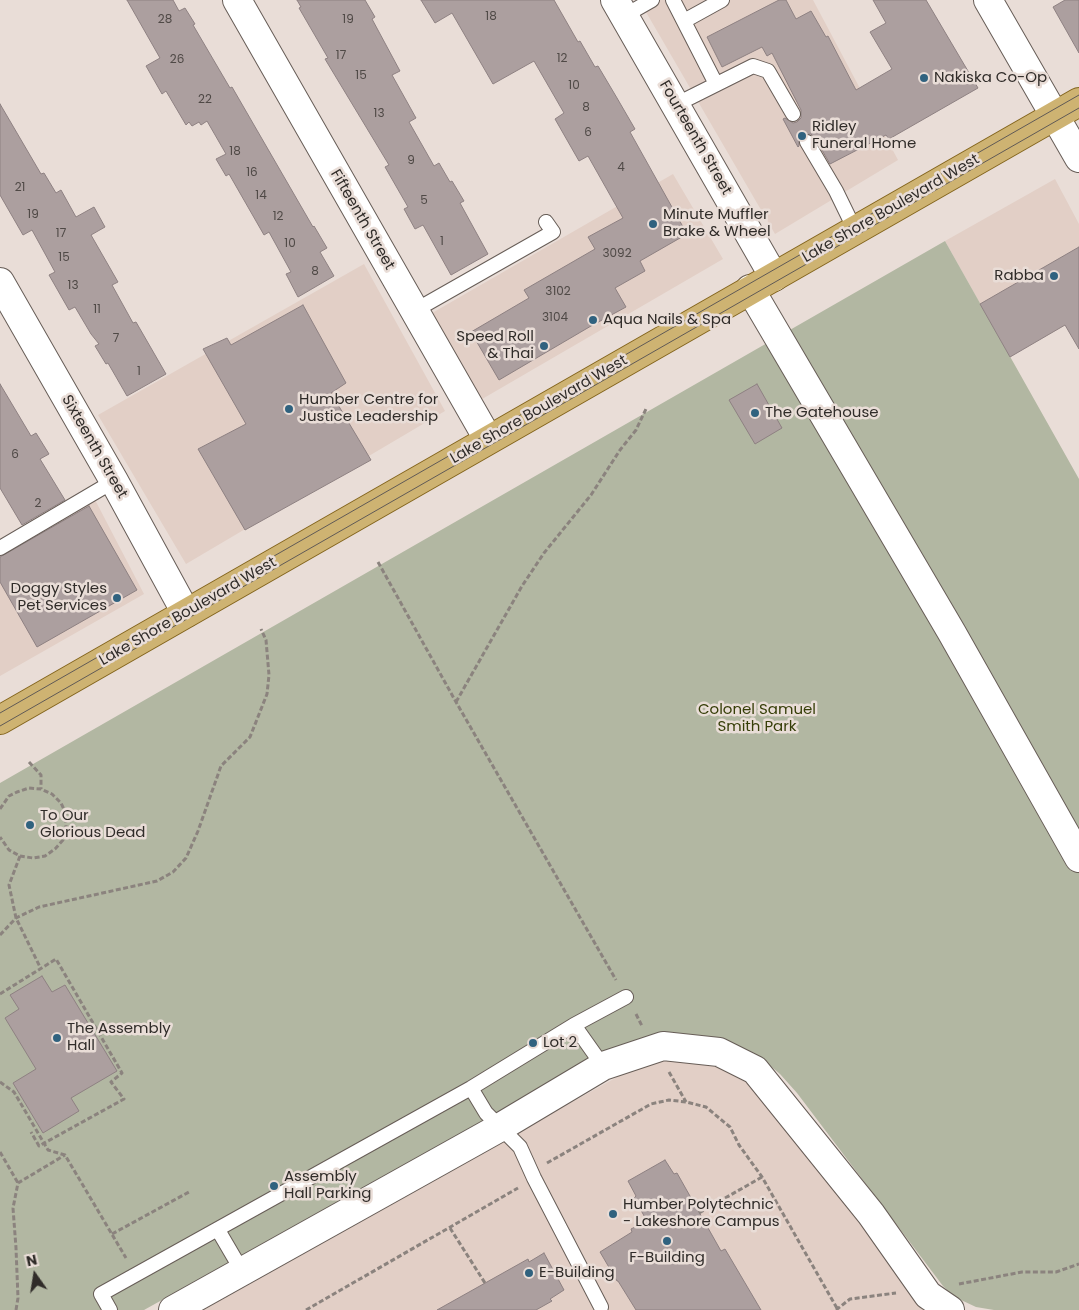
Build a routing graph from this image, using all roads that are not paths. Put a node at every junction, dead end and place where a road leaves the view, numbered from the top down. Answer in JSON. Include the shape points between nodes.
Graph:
{"nodes":[{"id":1,"x":237,"y":0,"type":"edge"},
{"id":2,"x":652,"y":0,"type":"edge"},
{"id":3,"x":673,"y":0,"type":"edge"},
{"id":4,"x":722,"y":0,"type":"edge"},
{"id":5,"x":988,"y":0,"type":"edge"},
{"id":6,"x":620,"y":8,"type":"edge"},
{"id":7,"x":684,"y":21,"type":"junction"},
{"id":8,"x":716,"y":84,"type":"junction"},
{"id":9,"x":1079,"y":102,"type":"edge"},
{"id":10,"x":675,"y":105,"type":"junction"},
{"id":11,"x":793,"y":114,"type":"dead end"},
{"id":12,"x":1054,"y":116,"type":"junction"},
{"id":13,"x":808,"y":142,"type":"dead end"},
{"id":14,"x":1079,"y":158,"type":"edge"},
{"id":15,"x":546,"y":222,"type":"dead end"},
{"id":16,"x":856,"y":230,"type":"junction"},
{"id":17,"x":0,"y":282,"type":"edge"},
{"id":18,"x":762,"y":283,"type":"junction"},
{"id":19,"x":414,"y":310,"type":"junction"},
{"id":20,"x":488,"y":439,"type":"junction"},
{"id":21,"x":114,"y":481,"type":"junction"},
{"id":22,"x":0,"y":548,"type":"edge"},
{"id":23,"x":186,"y":612,"type":"junction"},
{"id":24,"x":0,"y":720,"type":"edge"},
{"id":25,"x":1079,"y":858,"type":"edge"},
{"id":26,"x":626,"y":997,"type":"road end"},
{"id":27,"x":574,"y":1026,"type":"junction"},
{"id":28,"x":603,"y":1066,"type":"junction"},
{"id":29,"x":471,"y":1088,"type":"junction"},
{"id":30,"x":500,"y":1128,"type":"junction"},
{"id":31,"x":218,"y":1230,"type":"junction"},
{"id":32,"x":242,"y":1271,"type":"junction"},
{"id":33,"x":929,"y":1302,"type":"edge"},
{"id":34,"x":601,"y":1307,"type":"dead end"},
{"id":35,"x":110,"y":1310,"type":"edge"},
{"id":36,"x":173,"y":1310,"type":"edge"},
{"id":37,"x":950,"y":1310,"type":"edge"}],
"edges":[{"from":1,"to":19,"type":"street","name":"Fifteenth Street"},
{"from":2,"to":6,"type":"lane"},
{"from":3,"to":7,"type":"lane"},
{"from":4,"to":7,"type":"lane"},
{"from":5,"to":12,"type":"street"},
{"from":6,"to":10,"type":"street","name":"Fourteenth Street"},
{"from":7,"to":8,"type":"lane"},
{"from":8,"to":10,"type":"lane"},
{"from":8,"to":11,"type":"lane","via":[[753,66],[768,71]]},
{"from":9,"to":12,"type":"main road","name":"Lake Shore Boulevard West"},
{"from":10,"to":18,"type":"street","name":"Fourteenth Street"},
{"from":12,"to":14,"type":"street"},
{"from":12,"to":16,"type":"main road","name":"Lake Shore Boulevard West"},
{"from":13,"to":16,"type":"lane"},
{"from":15,"to":19,"type":"lane","via":[[553,232]]},
{"from":16,"to":18,"type":"main road","name":"Lake Shore Boulevard West"},
{"from":17,"to":21,"type":"street","name":"Sixteenth Street"},
{"from":18,"to":20,"type":"main road","name":"Lake Shore Boulevard West"},
{"from":18,"to":25,"type":"street","name":"Fourteenth Street","via":[[957,642]]},
{"from":19,"to":20,"type":"street","name":"Fifteenth Street"},
{"from":20,"to":23,"type":"main road","name":"Lake Shore Boulevard West"},
{"from":21,"to":22,"type":"lane"},
{"from":21,"to":23,"type":"street","name":"Sixteenth Street"},
{"from":23,"to":24,"type":"main road","name":"Lake Shore Boulevard West"},
{"from":26,"to":27,"type":"lane"},
{"from":27,"to":28,"type":"lane"},
{"from":27,"to":29,"type":"lane"},
{"from":28,"to":30,"type":"street"},
{"from":28,"to":33,"type":"street","via":[[663,1046],[718,1052],[755,1070],[870,1214]]},
{"from":29,"to":30,"type":"lane","via":[[486,1113]]},
{"from":29,"to":31,"type":"lane"},
{"from":30,"to":32,"type":"street"},
{"from":30,"to":34,"type":"lane","via":[[520,1147]]},
{"from":31,"to":32,"type":"lane"},
{"from":31,"to":35,"type":"lane","via":[[102,1294]]},
{"from":32,"to":36,"type":"street"},
{"from":33,"to":37,"type":"street"}]}
